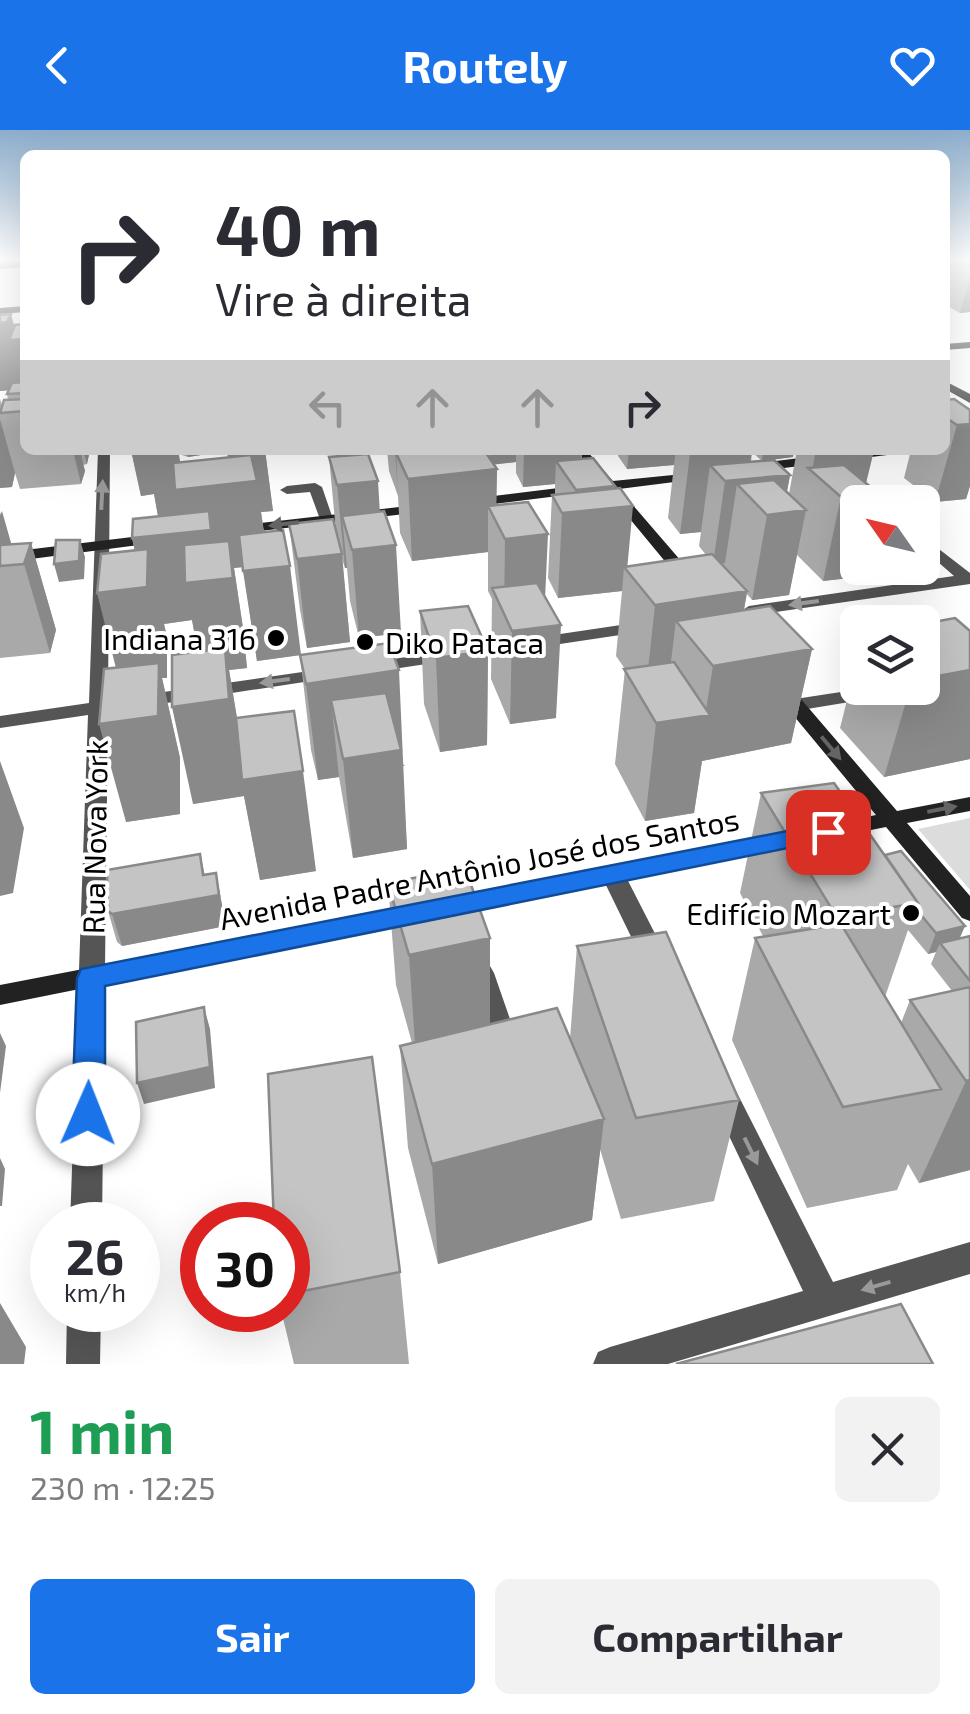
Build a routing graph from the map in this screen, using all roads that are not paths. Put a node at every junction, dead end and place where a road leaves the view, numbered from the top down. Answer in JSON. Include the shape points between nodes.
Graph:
{"nodes":[{"id":1,"x":104,"y":455,"type":"edge"},
{"id":2,"x":584,"y":455,"type":"edge"},
{"id":3,"x":855,"y":455,"type":"edge"},
{"id":4,"x":728,"y":471,"type":"edge"},
{"id":5,"x":709,"y":474,"type":"edge"},
{"id":6,"x":610,"y":486,"type":"junction"},
{"id":7,"x":287,"y":490,"type":"dead end"},
{"id":8,"x":457,"y":504,"type":"edge"},
{"id":9,"x":438,"y":506,"type":"edge"},
{"id":10,"x":326,"y":519,"type":"junction"},
{"id":11,"x":213,"y":532,"type":"edge"},
{"id":12,"x":175,"y":537,"type":"edge"},
{"id":13,"x":99,"y":546,"type":"junction"},
{"id":14,"x":940,"y":555,"type":"edge"},
{"id":15,"x":0,"y":558,"type":"edge"},
{"id":16,"x":969,"y":579,"type":"edge"},
{"id":17,"x":707,"y":601,"type":"edge"},
{"id":18,"x":738,"y":613,"type":"edge"},
{"id":19,"x":661,"y":624,"type":"edge"},
{"id":20,"x":770,"y":675,"type":"edge"},
{"id":21,"x":840,"y":698,"type":"edge"},
{"id":22,"x":795,"y":705,"type":"junction"},
{"id":23,"x":96,"y":708,"type":"junction"},
{"id":24,"x":0,"y":722,"type":"edge"},
{"id":25,"x":970,"y":804,"type":"edge"},
{"id":26,"x":891,"y":819,"type":"junction"},
{"id":27,"x":614,"y":876,"type":"junction"},
{"id":28,"x":970,"y":912,"type":"edge"},
{"id":29,"x":464,"y":923,"type":"junction"},
{"id":30,"x":91,"y":978,"type":"junction"},
{"id":31,"x":666,"y":982,"type":"edge"},
{"id":32,"x":0,"y":995,"type":"edge"},
{"id":33,"x":470,"y":1053,"type":"edge"},
{"id":34,"x":710,"y":1070,"type":"edge"},
{"id":35,"x":86,"y":1202,"type":"edge"},
{"id":36,"x":970,"y":1258,"type":"edge"},
{"id":37,"x":825,"y":1300,"type":"junction"},
{"id":38,"x":83,"y":1332,"type":"edge"},
{"id":39,"x":82,"y":1364,"type":"edge"},
{"id":40,"x":610,"y":1364,"type":"edge"}],
"edges":[{"from":13,"to":1,"type":"street","name":"Rua Nova York","one_way":true},
{"from":2,"to":6,"type":"street"},
{"from":3,"to":4,"type":"street"},
{"from":5,"to":6,"type":"street"},
{"from":6,"to":8,"type":"street"},
{"from":6,"to":17,"type":"street"},
{"from":7,"to":10,"type":"street","via":[[315,487]]},
{"from":9,"to":10,"type":"street"},
{"from":10,"to":11,"type":"street","one_way":true},
{"from":12,"to":13,"type":"street"},
{"from":13,"to":15,"type":"street"},
{"from":13,"to":23,"type":"street","name":"Rua Nova York"},
{"from":14,"to":16,"type":"street"},
{"from":16,"to":18,"type":"street","one_way":true},
{"from":19,"to":23,"type":"street","one_way":true},
{"from":20,"to":22,"type":"street"},
{"from":21,"to":22,"type":"street"},
{"from":22,"to":26,"type":"street","one_way":true},
{"from":23,"to":24,"type":"street"},
{"from":23,"to":30,"type":"street","name":"Rua Nova York"},
{"from":26,"to":25,"type":"street","name":"Avenida Padre Antônio José dos Santos","one_way":true},
{"from":26,"to":27,"type":"street","name":"Avenida Padre Antônio José dos Santos"},
{"from":26,"to":28,"type":"street"},
{"from":27,"to":29,"type":"street","name":"Avenida Padre Antônio José dos Santos"},
{"from":27,"to":31,"type":"street"},
{"from":29,"to":30,"type":"street","name":"Avenida Padre Antônio José dos Santos"},
{"from":29,"to":33,"type":"street","via":[[506,1045]]},
{"from":30,"to":32,"type":"street","name":"Avenida Padre Antônio José dos Santos"},
{"from":30,"to":35,"type":"street","name":"Rua Nova York"},
{"from":34,"to":37,"type":"street","one_way":true},
{"from":36,"to":37,"type":"street","one_way":true},
{"from":37,"to":40,"type":"street"},
{"from":38,"to":39,"type":"street"}]}
